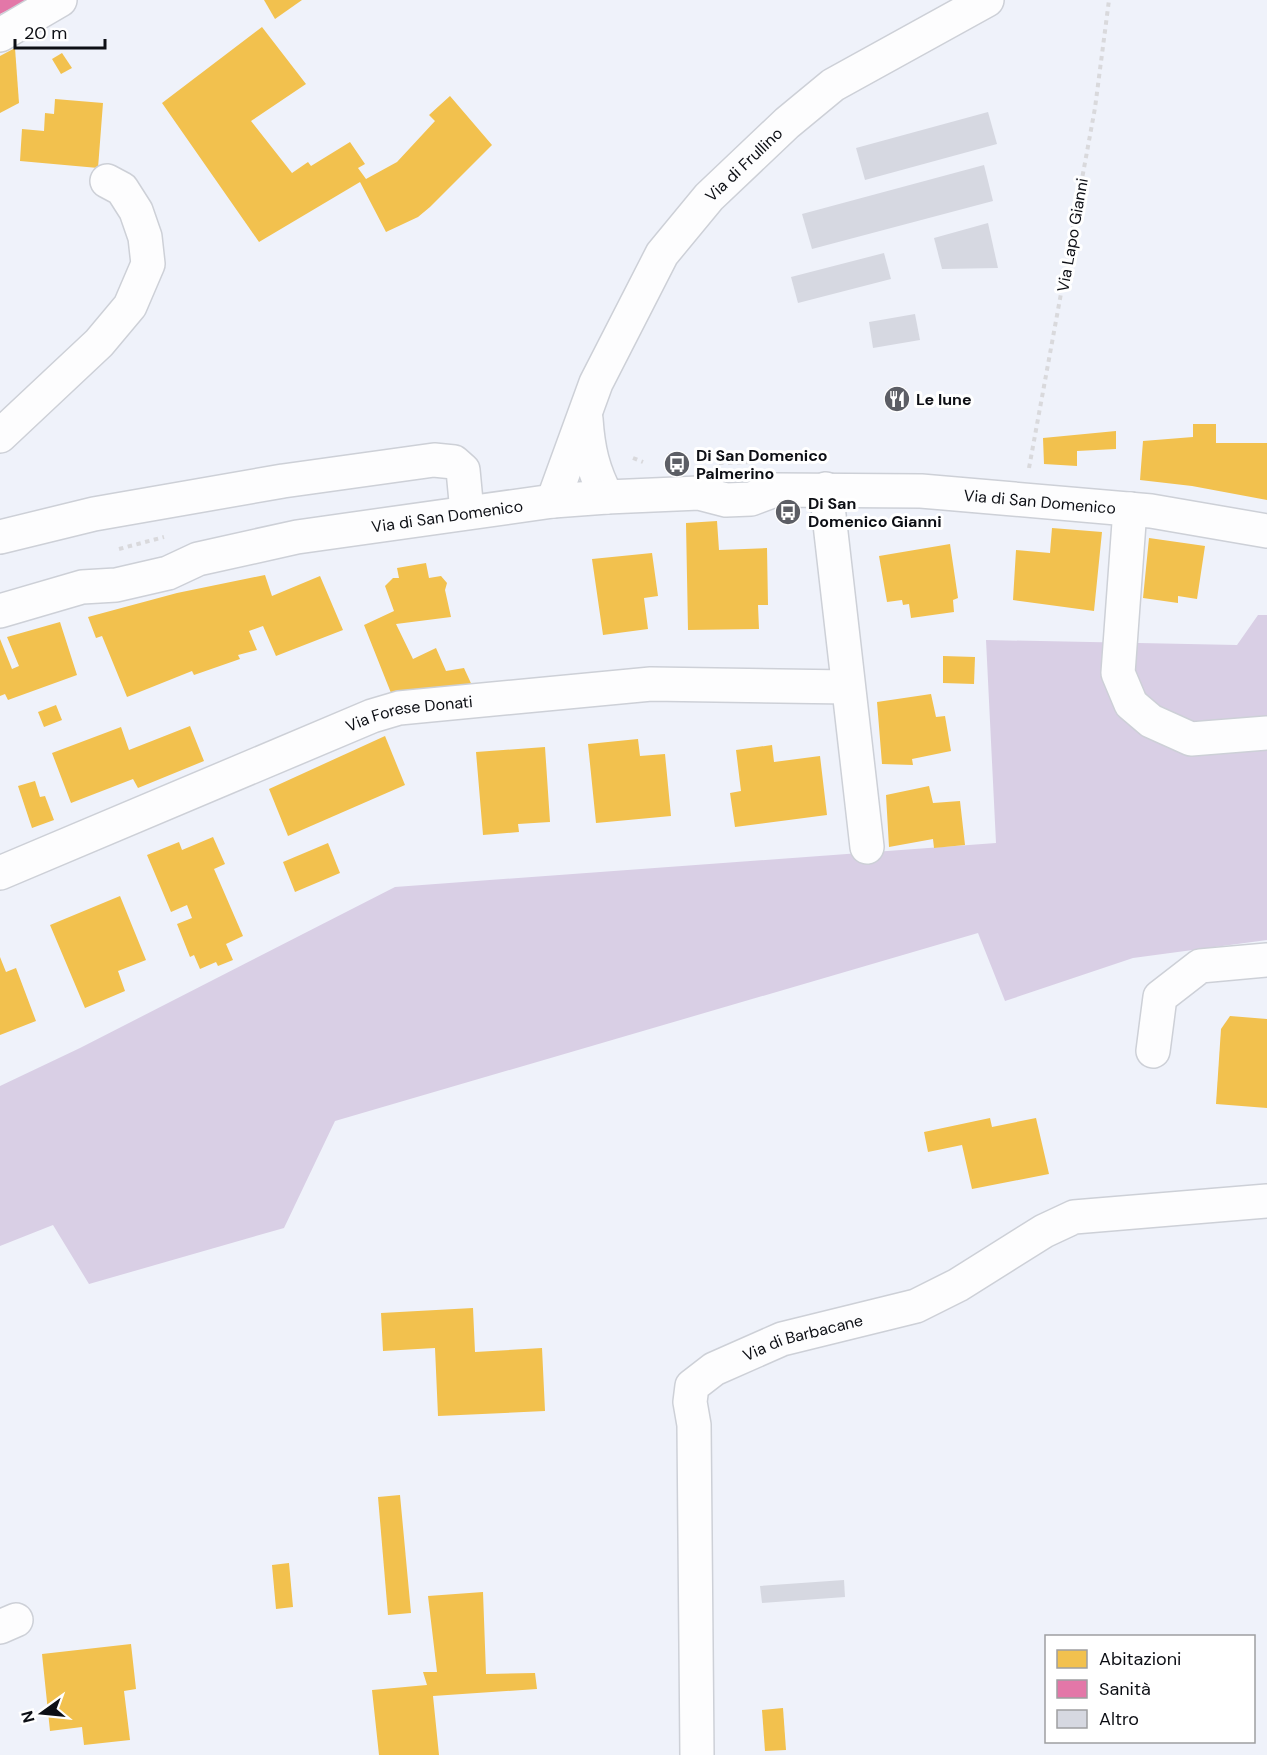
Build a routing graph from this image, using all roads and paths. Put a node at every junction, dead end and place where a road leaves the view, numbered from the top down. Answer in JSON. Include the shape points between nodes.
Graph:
{"nodes":[{"id":1,"x":60,"y":0,"type":"edge"},
{"id":2,"x":987,"y":0,"type":"edge"},
{"id":3,"x":1109,"y":0,"type":"edge"},
{"id":4,"x":0,"y":35,"type":"edge"},
{"id":5,"x":107,"y":181,"type":"dead end"},
{"id":6,"x":585,"y":412,"type":"junction"},
{"id":7,"x":0,"y":436,"type":"edge"},
{"id":8,"x":1029,"y":469,"type":"dead end"},
{"id":9,"x":826,"y":489,"type":"junction"},
{"id":10,"x":607,"y":497,"type":"junction"},
{"id":11,"x":553,"y":501,"type":"junction"},
{"id":12,"x":1130,"y":509,"type":"junction"},
{"id":13,"x":467,"y":512,"type":"junction"},
{"id":14,"x":1267,"y":531,"type":"edge"},
{"id":15,"x":0,"y":537,"type":"edge"},
{"id":16,"x":0,"y":610,"type":"edge"},
{"id":17,"x":848,"y":687,"type":"junction"},
{"id":18,"x":1267,"y":733,"type":"edge"},
{"id":19,"x":867,"y":847,"type":"dead end"},
{"id":20,"x":0,"y":873,"type":"edge"},
{"id":21,"x":1267,"y":960,"type":"edge"},
{"id":22,"x":1153,"y":1051,"type":"dead end"},
{"id":23,"x":1267,"y":1201,"type":"edge"},
{"id":24,"x":697,"y":1755,"type":"edge"}],
"edges":[{"from":1,"to":4,"type":"street"},
{"from":2,"to":6,"type":"street","name":"Via di Frullino","via":[[833,85],[709,197],[662,254]]},
{"from":3,"to":8,"type":"path","name":"Via Lapo Gianni","via":[[1095,108]]},
{"from":5,"to":7,"type":"street","via":[[122,189],[136,211],[145,237],[148,264],[130,306]]},
{"from":6,"to":10,"type":"street","name":"Via di Frullino","via":[[591,462]]},
{"from":6,"to":11,"type":"street","name":"Via di Frullino"},
{"from":9,"to":10,"type":"street","name":"Via di San Domenico","via":[[775,490],[753,480],[727,481],[699,493]]},
{"from":9,"to":12,"type":"street","name":"Via di San Domenico","via":[[921,491]]},
{"from":9,"to":17,"type":"street"},
{"from":10,"to":11,"type":"street","name":"Via di San Domenico"},
{"from":11,"to":13,"type":"street","name":"Via di San Domenico"},
{"from":12,"to":14,"type":"street","name":"Via di San Domenico"},
{"from":12,"to":18,"type":"street","via":[[1118,673],[1131,704],[1151,721],[1191,739]]},
{"from":13,"to":15,"type":"street","via":[[463,470],[454,462],[434,460],[294,479],[118,510]]},
{"from":13,"to":16,"type":"street","name":"Via di San Domenico","via":[[297,537],[198,559],[168,573],[116,585],[82,587]]},
{"from":17,"to":19,"type":"street"},
{"from":17,"to":20,"type":"street","name":"Via Forese Donati","via":[[651,684],[399,708]]},
{"from":21,"to":22,"type":"street","via":[[1200,966],[1160,997]]},
{"from":23,"to":24,"type":"street","name":"Via di Barbacane","via":[[1074,1217],[916,1306],[782,1339],[714,1369],[692,1386]]}]}
